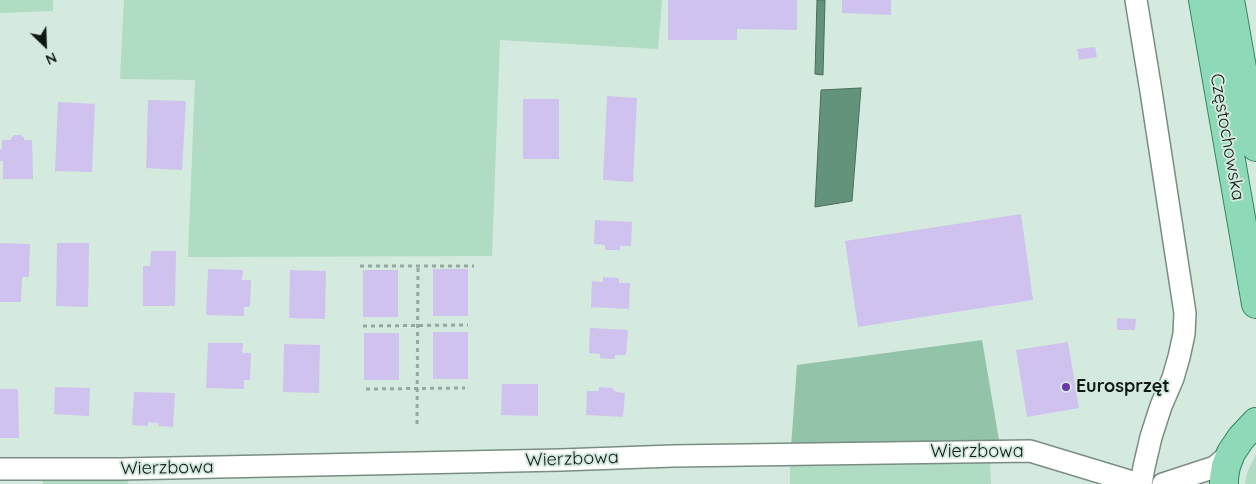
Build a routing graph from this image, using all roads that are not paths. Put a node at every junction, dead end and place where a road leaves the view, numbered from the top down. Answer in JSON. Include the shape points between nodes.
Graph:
{"nodes":[{"id":1,"x":1136,"y":0,"type":"edge"},
{"id":2,"x":1203,"y":0,"type":"edge"},
{"id":3,"x":1230,"y":0,"type":"edge"},
{"id":4,"x":1256,"y":147,"type":"edge"},
{"id":5,"x":1256,"y":304,"type":"edge"},
{"id":6,"x":1254,"y":422,"type":"edge"},
{"id":7,"x":1231,"y":453,"type":"junction"},
{"id":8,"x":0,"y":469,"type":"edge"},
{"id":9,"x":1140,"y":484,"type":"edge"},
{"id":10,"x":1163,"y":484,"type":"edge"},
{"id":11,"x":1224,"y":484,"type":"edge"}],
"edges":[{"from":1,"to":9,"type":"street","via":[[1186,313],[1180,357],[1151,437]]},
{"from":2,"to":5,"type":"main road","name":"Częstochowska"},
{"from":3,"to":4,"type":"main road","name":"Częstochowska"},
{"from":6,"to":7,"type":"main road"},
{"from":7,"to":10,"type":"street","via":[[1215,467]]},
{"from":7,"to":11,"type":"main road"},
{"from":8,"to":9,"type":"street","name":"Wierzbowa","via":[[1030,451]]}]}
